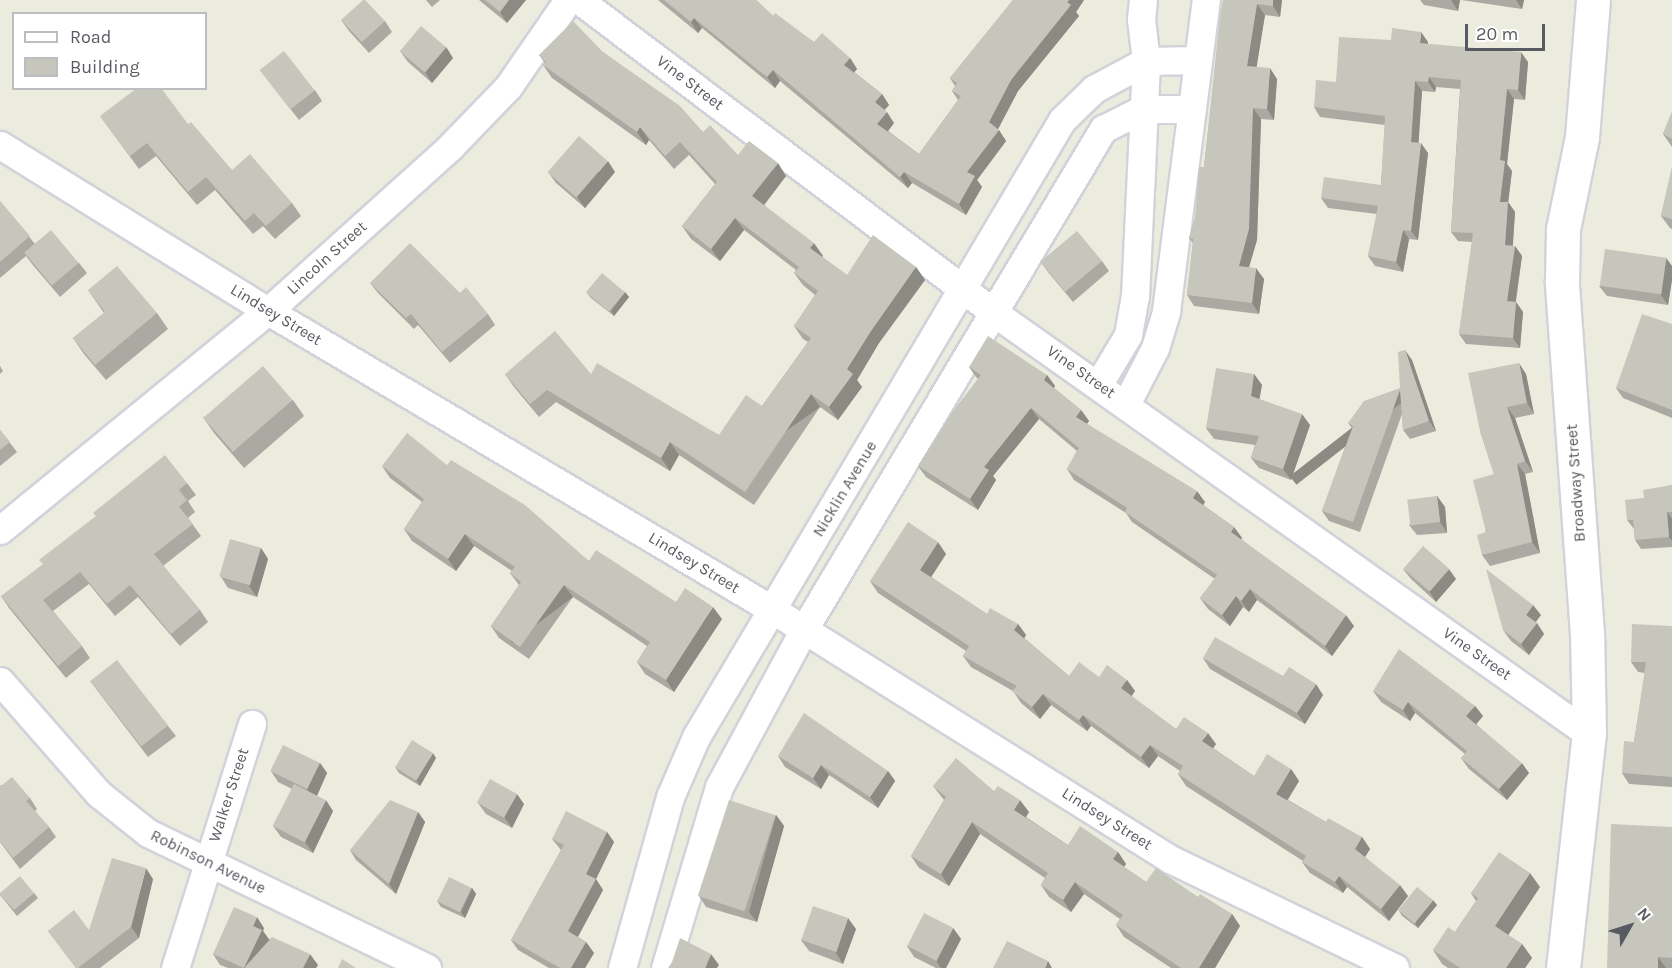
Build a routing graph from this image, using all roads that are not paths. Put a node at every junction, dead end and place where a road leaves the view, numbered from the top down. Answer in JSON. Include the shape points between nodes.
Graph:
{"nodes":[{"id":1,"x":568,"y":0,"type":"edge"},
{"id":2,"x":579,"y":0,"type":"edge"},
{"id":3,"x":1143,"y":0,"type":"edge"},
{"id":4,"x":1206,"y":0,"type":"edge"},
{"id":5,"x":1593,"y":0,"type":"edge"},
{"id":6,"x":1198,"y":60,"type":"junction"},
{"id":7,"x":1146,"y":61,"type":"junction"},
{"id":8,"x":1143,"y":109,"type":"junction"},
{"id":9,"x":1192,"y":109,"type":"junction"},
{"id":10,"x":0,"y":145,"type":"edge"},
{"id":11,"x":964,"y":289,"type":"junction"},
{"id":12,"x":268,"y":311,"type":"junction"},
{"id":13,"x":996,"y":314,"type":"junction"},
{"id":14,"x":1098,"y":385,"type":"junction"},
{"id":15,"x":1126,"y":404,"type":"junction"},
{"id":16,"x":0,"y":531,"type":"edge"},
{"id":17,"x":773,"y":610,"type":"junction"},
{"id":18,"x":804,"y":629,"type":"junction"},
{"id":19,"x":0,"y":681,"type":"edge"},
{"id":20,"x":252,"y":724,"type":"dead end"},
{"id":21,"x":1589,"y":734,"type":"junction"},
{"id":22,"x":207,"y":862,"type":"junction"},
{"id":23,"x":175,"y":968,"type":"edge"},
{"id":24,"x":427,"y":968,"type":"edge"},
{"id":25,"x":622,"y":968,"type":"edge"},
{"id":26,"x":665,"y":968,"type":"edge"},
{"id":27,"x":1395,"y":968,"type":"edge"},
{"id":28,"x":1563,"y":968,"type":"edge"}],
"edges":[{"from":1,"to":12,"type":"street","name":"Lincoln Street","via":[[500,95],[449,148]]},
{"from":2,"to":11,"type":"street","name":"Vine Street"},
{"from":3,"to":7,"type":"street","via":[[1140,19]]},
{"from":4,"to":6,"type":"street"},
{"from":5,"to":21,"type":"main road","name":"Broadway Street","via":[[1582,137],[1563,228],[1562,281],[1587,634]]},
{"from":6,"to":7,"type":"street","name":"Nicklin Avenue"},
{"from":6,"to":9,"type":"street"},
{"from":7,"to":8,"type":"street"},
{"from":7,"to":11,"type":"street","name":"Nicklin Avenue","via":[[1094,89],[1062,120]]},
{"from":8,"to":9,"type":"street"},
{"from":8,"to":13,"type":"street","via":[[1103,129]]},
{"from":8,"to":14,"type":"street","via":[[1135,297],[1128,335]]},
{"from":9,"to":15,"type":"street","via":[[1166,311],[1155,348]]},
{"from":10,"to":12,"type":"street","name":"Lindsey Street"},
{"from":11,"to":13,"type":"street","name":"Vine Street"},
{"from":11,"to":17,"type":"street","name":"Nicklin Avenue"},
{"from":12,"to":16,"type":"street","name":"Lincoln Street"},
{"from":12,"to":17,"type":"street","name":"Lindsey Street"},
{"from":13,"to":14,"type":"street","name":"Vine Street"},
{"from":13,"to":18,"type":"street"},
{"from":14,"to":15,"type":"street","name":"Vine Street"},
{"from":15,"to":21,"type":"street","name":"Vine Street"},
{"from":17,"to":18,"type":"street","name":"Lindsey Street"},
{"from":17,"to":25,"type":"street","name":"Nicklin Avenue","via":[[696,737],[670,797]]},
{"from":18,"to":26,"type":"street","via":[[718,786]]},
{"from":18,"to":27,"type":"street","name":"Lindsey Street","via":[[1170,859]]},
{"from":19,"to":22,"type":"street","name":"Robinson Avenue","via":[[99,794],[148,833]]},
{"from":20,"to":22,"type":"street","name":"Walker Street"},
{"from":21,"to":28,"type":"main road","name":"Broadway Street"},
{"from":22,"to":23,"type":"street","name":"Walker Street"},
{"from":22,"to":24,"type":"street","name":"Robinson Avenue"}]}
